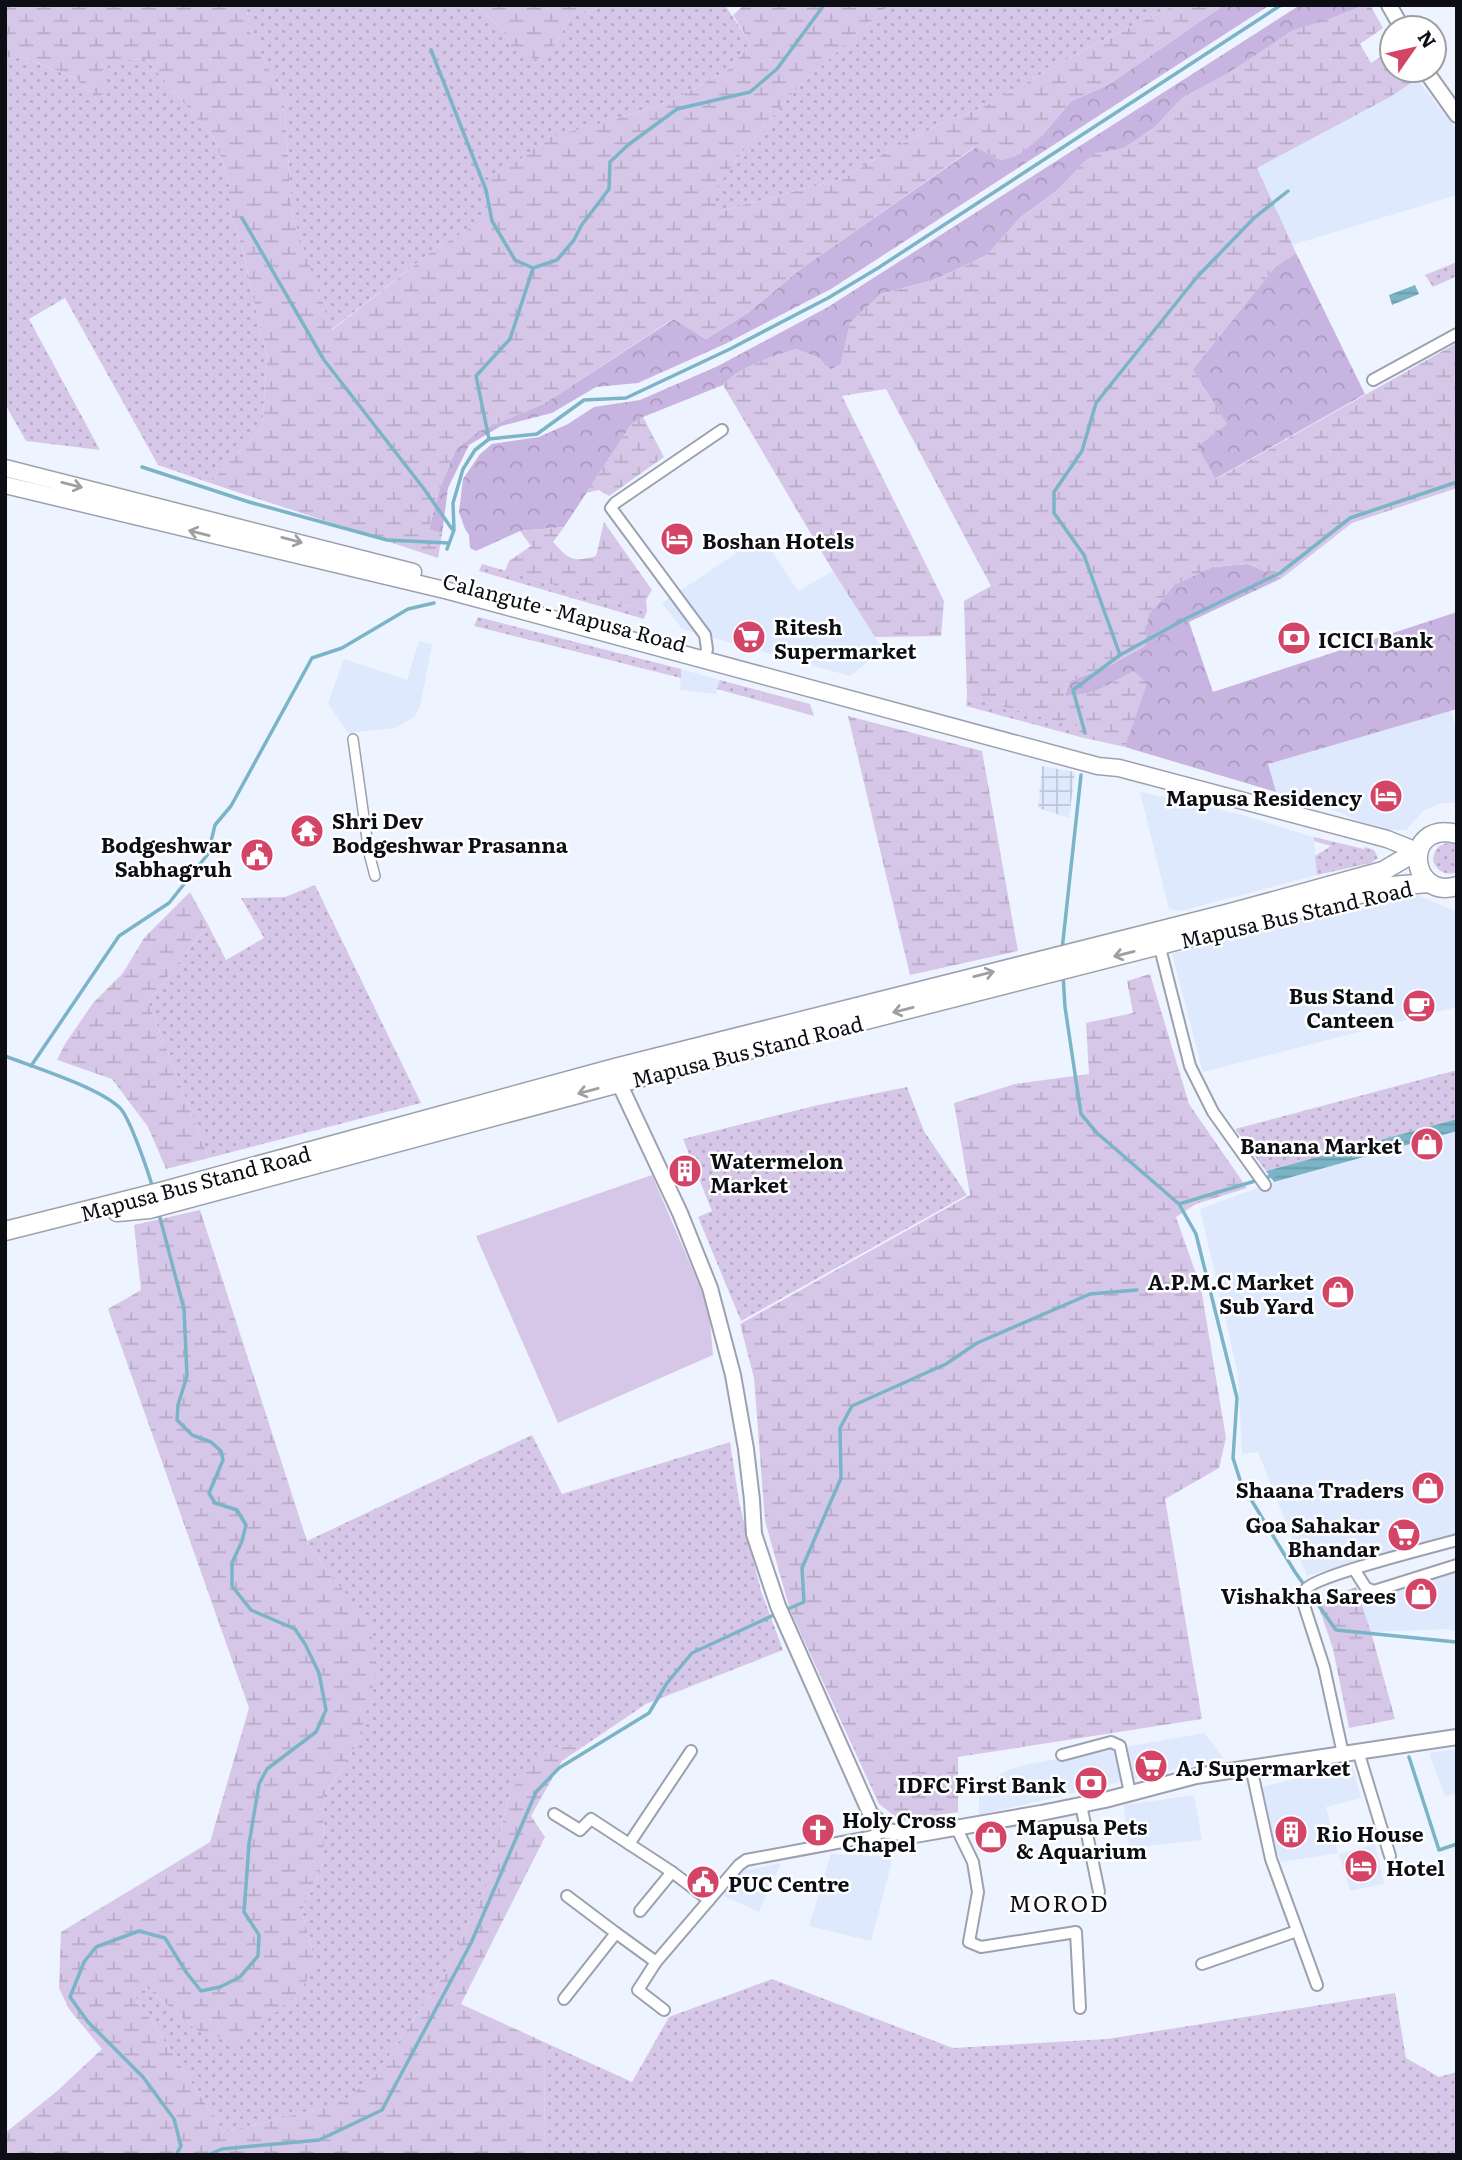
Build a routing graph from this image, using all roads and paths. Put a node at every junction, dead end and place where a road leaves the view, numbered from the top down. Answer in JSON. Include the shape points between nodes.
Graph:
{"nodes":[{"id":1,"x":1436,"y":84,"type":"edge"},
{"id":2,"x":1457,"y":115,"type":"edge"},
{"id":3,"x":1457,"y":334,"type":"edge"},
{"id":4,"x":1373,"y":380,"type":"dead end"},
{"id":5,"x":722,"y":430,"type":"dead end"},
{"id":6,"x":5,"y":468,"type":"edge"},
{"id":7,"x":5,"y":485,"type":"edge"},
{"id":8,"x":705,"y":654,"type":"junction"},
{"id":9,"x":354,"y":739,"type":"dead end"},
{"id":10,"x":1457,"y":834,"type":"edge"},
{"id":11,"x":1417,"y":851,"type":"junction"},
{"id":12,"x":375,"y":876,"type":"dead end"},
{"id":13,"x":1429,"y":883,"type":"junction"},
{"id":14,"x":1457,"y":886,"type":"edge"},
{"id":15,"x":1159,"y":944,"type":"junction"},
{"id":16,"x":617,"y":1076,"type":"junction"},
{"id":17,"x":1265,"y":1185,"type":"dead end"},
{"id":18,"x":5,"y":1231,"type":"edge"},
{"id":19,"x":1457,"y":1540,"type":"edge"},
{"id":20,"x":1457,"y":1565,"type":"edge"},
{"id":21,"x":1354,"y":1569,"type":"junction"},
{"id":22,"x":1457,"y":1737,"type":"edge"},
{"id":23,"x":691,"y":1751,"type":"dead end"},
{"id":24,"x":1351,"y":1753,"type":"junction"},
{"id":25,"x":1062,"y":1755,"type":"dead end"},
{"id":26,"x":1251,"y":1767,"type":"junction"},
{"id":27,"x":1130,"y":1793,"type":"junction"},
{"id":28,"x":1081,"y":1805,"type":"junction"},
{"id":29,"x":554,"y":1814,"type":"dead end"},
{"id":30,"x":957,"y":1829,"type":"junction"},
{"id":31,"x":887,"y":1831,"type":"junction"},
{"id":32,"x":629,"y":1844,"type":"junction"},
{"id":33,"x":1390,"y":1856,"type":"dead end"},
{"id":34,"x":672,"y":1872,"type":"junction"},
{"id":35,"x":1099,"y":1892,"type":"dead end"},
{"id":36,"x":566,"y":1896,"type":"dead end"},
{"id":37,"x":709,"y":1900,"type":"junction"},
{"id":38,"x":640,"y":1911,"type":"dead end"},
{"id":39,"x":1297,"y":1931,"type":"junction"},
{"id":40,"x":616,"y":1933,"type":"junction"},
{"id":41,"x":656,"y":1962,"type":"junction"},
{"id":42,"x":1202,"y":1964,"type":"dead end"},
{"id":43,"x":1317,"y":1985,"type":"dead end"},
{"id":44,"x":564,"y":1999,"type":"dead end"},
{"id":45,"x":1080,"y":2008,"type":"dead end"},
{"id":46,"x":664,"y":2010,"type":"dead end"}],
"edges":[{"from":1,"to":2,"type":"street"},
{"from":3,"to":4,"type":"street"},
{"from":5,"to":8,"type":"street","via":[[611,508],[705,635]]},
{"from":6,"to":8,"type":"main road","name":"Calangute - Mapusa Road","one_way":true},
{"from":8,"to":7,"type":"main road","name":"Calangute - Mapusa Road","one_way":true},
{"from":8,"to":11,"type":"main road","name":"Calangute - Mapusa Road","via":[[1098,765],[1387,839]]},
{"from":9,"to":12,"type":"street"},
{"from":10,"to":11,"type":"main road","name":"Mapusa Bus Stand Road","via":[[1443,831],[1431,835]]},
{"from":11,"to":13,"type":"main road","via":[[1422,875]]},
{"from":16,"to":11,"type":"main road","name":"Mapusa Bus Stand Road","one_way":true,"via":[[1382,871]]},
{"from":13,"to":14,"type":"main road","name":"Mapusa Bus Stand Road","via":[[1438,888]]},
{"from":13,"to":15,"type":"main road","name":"Mapusa Bus Stand Road","via":[[1391,886]]},
{"from":15,"to":16,"type":"main road","name":"Mapusa Bus Stand Road","one_way":true},
{"from":15,"to":17,"type":"street","via":[[1190,1066],[1213,1112]]},
{"from":16,"to":18,"type":"main road","name":"Mapusa Bus Stand Road"},
{"from":16,"to":31,"type":"street","via":[[710,1288],[733,1375],[754,1534],[780,1611],[870,1813]]},
{"from":19,"to":21,"type":"street"},
{"from":20,"to":21,"type":"street","via":[[1374,1591],[1366,1588]]},
{"from":21,"to":24,"type":"street","via":[[1313,1583],[1302,1599]]},
{"from":22,"to":24,"type":"street"},
{"from":23,"to":32,"type":"street"},
{"from":24,"to":26,"type":"street"},
{"from":24,"to":33,"type":"street"},
{"from":25,"to":27,"type":"street","via":[[1117,1744]]},
{"from":26,"to":27,"type":"street"},
{"from":26,"to":39,"type":"street","via":[[1271,1859]]},
{"from":27,"to":28,"type":"street"},
{"from":28,"to":30,"type":"street"},
{"from":28,"to":35,"type":"street"},
{"from":29,"to":32,"type":"street","via":[[580,1830],[591,1819]]},
{"from":30,"to":31,"type":"street","via":[[915,1835]]},
{"from":30,"to":45,"type":"street","via":[[973,1861],[978,1892],[969,1942],[981,1947],[1076,1932]]},
{"from":31,"to":37,"type":"street","via":[[746,1860]]},
{"from":32,"to":34,"type":"street"},
{"from":34,"to":37,"type":"street"},
{"from":34,"to":38,"type":"street"},
{"from":36,"to":40,"type":"street"},
{"from":37,"to":41,"type":"street"},
{"from":39,"to":42,"type":"street"},
{"from":39,"to":43,"type":"street"},
{"from":40,"to":41,"type":"street"},
{"from":40,"to":44,"type":"street"},
{"from":41,"to":46,"type":"street","via":[[638,1990]]}]}
